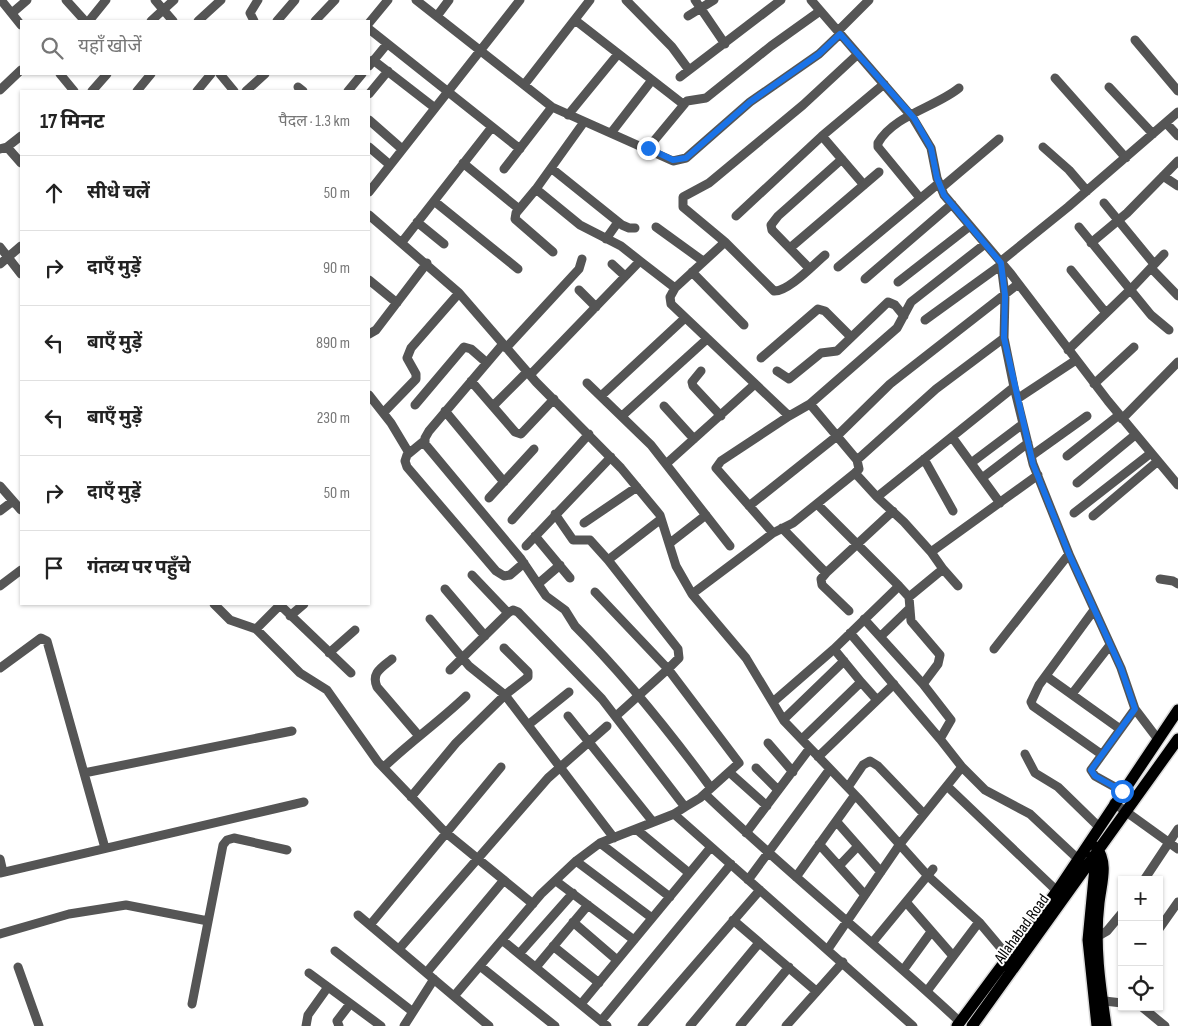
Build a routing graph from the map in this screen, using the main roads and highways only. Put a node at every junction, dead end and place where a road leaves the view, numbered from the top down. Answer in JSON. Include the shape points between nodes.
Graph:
{"nodes":[{"id":1,"x":1178,"y":710,"type":"edge"},
{"id":2,"x":1178,"y":739,"type":"edge"},
{"id":3,"x":1087,"y":844,"type":"junction"},
{"id":4,"x":1096,"y":855,"type":"junction"},
{"id":5,"x":1076,"y":882,"type":"junction"},
{"id":6,"x":1095,"y":898,"type":"junction"},
{"id":7,"x":1098,"y":1000,"type":"junction"},
{"id":8,"x":959,"y":1024,"type":"edge"},
{"id":9,"x":972,"y":1026,"type":"edge"},
{"id":10,"x":1097,"y":1026,"type":"edge"},
{"id":11,"x":1106,"y":1026,"type":"edge"}],
"edges":[{"from":1,"to":3,"type":"main road"},
{"from":2,"to":4,"type":"main road","name":"Allahabad Road"},
{"from":3,"to":4,"type":"main road"},
{"from":3,"to":8,"type":"main road"},
{"from":4,"to":5,"type":"main road","name":"Allahabad Road"},
{"from":4,"to":6,"type":"main road","via":[[1103,867]]},
{"from":5,"to":6,"type":"main road"},
{"from":5,"to":9,"type":"main road","name":"Allahabad Road"},
{"from":6,"to":7,"type":"main road","via":[[1092,939]]},
{"from":7,"to":10,"type":"main road"},
{"from":7,"to":11,"type":"main road"}]}
